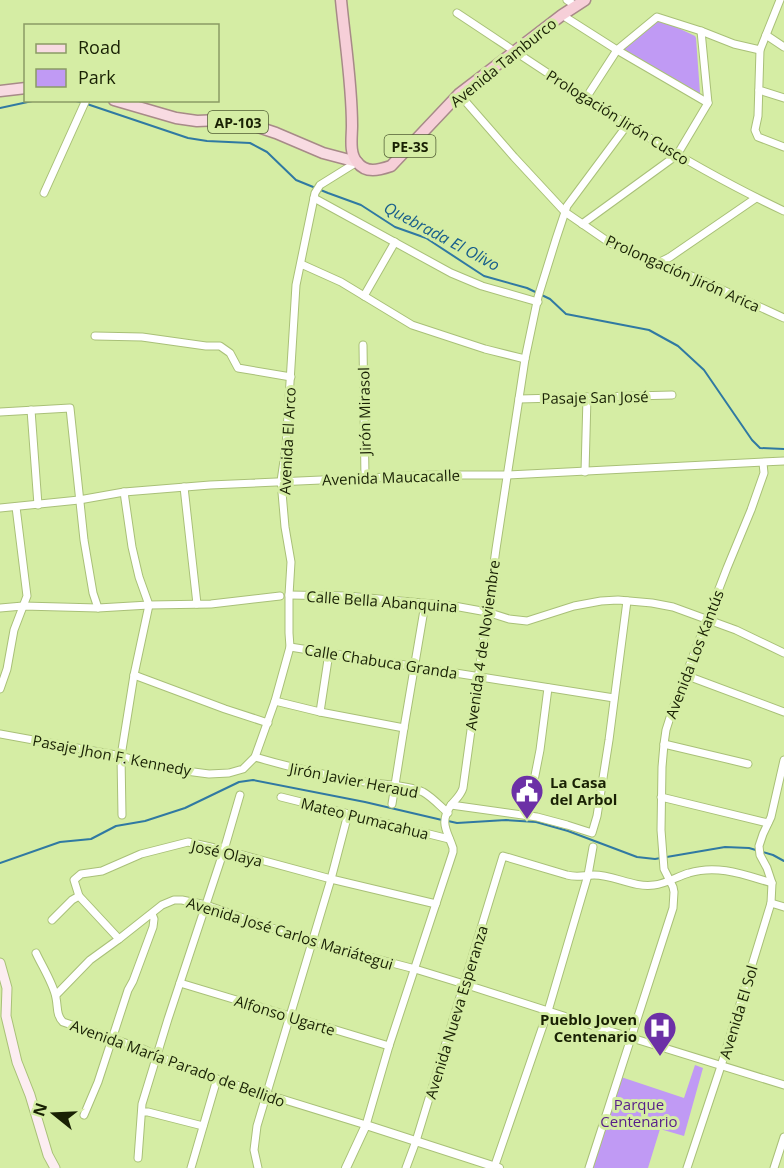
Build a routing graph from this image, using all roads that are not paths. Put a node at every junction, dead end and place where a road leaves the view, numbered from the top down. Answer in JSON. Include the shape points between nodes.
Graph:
{"nodes":[{"id":1,"x":341,"y":0,"type":"edge"},
{"id":2,"x":780,"y":0,"type":"edge"},
{"id":3,"x":576,"y":2,"type":"edge"},
{"id":4,"x":457,"y":13,"type":"dead end"},
{"id":5,"x":562,"y":15,"type":"junction"},
{"id":6,"x":701,"y":31,"type":"junction"},
{"id":7,"x":766,"y":35,"type":"junction"},
{"id":8,"x":784,"y":47,"type":"edge"},
{"id":9,"x":617,"y":50,"type":"junction"},
{"id":10,"x":760,"y":50,"type":"junction"},
{"id":11,"x":515,"y":51,"type":"junction"},
{"id":12,"x":24,"y":88,"type":"edge"},
{"id":13,"x":759,"y":90,"type":"junction"},
{"id":14,"x":0,"y":91,"type":"edge"},
{"id":15,"x":459,"y":94,"type":"junction"},
{"id":16,"x":586,"y":98,"type":"junction"},
{"id":17,"x":784,"y":98,"type":"edge"},
{"id":18,"x":85,"y":102,"type":"edge"},
{"id":19,"x":121,"y":102,"type":"edge"},
{"id":20,"x":708,"y":103,"type":"junction"},
{"id":21,"x":628,"y":124,"type":"junction"},
{"id":22,"x":784,"y":147,"type":"edge"},
{"id":23,"x":677,"y":155,"type":"junction"},
{"id":24,"x":357,"y":162,"type":"junction"},
{"id":25,"x":316,"y":192,"type":"junction"},
{"id":26,"x":44,"y":193,"type":"dead end"},
{"id":27,"x":756,"y":198,"type":"junction"},
{"id":28,"x":784,"y":211,"type":"edge"},
{"id":29,"x":565,"y":212,"type":"junction"},
{"id":30,"x":582,"y":224,"type":"junction"},
{"id":31,"x":395,"y":242,"type":"junction"},
{"id":32,"x":658,"y":263,"type":"junction"},
{"id":33,"x":301,"y":264,"type":"junction"},
{"id":34,"x":364,"y":296,"type":"junction"},
{"id":35,"x":538,"y":299,"type":"junction"},
{"id":36,"x":784,"y":318,"type":"edge"},
{"id":37,"x":95,"y":336,"type":"dead end"},
{"id":38,"x":363,"y":345,"type":"dead end"},
{"id":39,"x":525,"y":359,"type":"junction"},
{"id":40,"x":291,"y":377,"type":"junction"},
{"id":41,"x":672,"y":395,"type":"dead end"},
{"id":42,"x":587,"y":397,"type":"junction"},
{"id":43,"x":519,"y":399,"type":"junction"},
{"id":44,"x":31,"y":410,"type":"junction"},
{"id":45,"x":0,"y":412,"type":"edge"},
{"id":46,"x":784,"y":461,"type":"edge"},
{"id":47,"x":763,"y":463,"type":"junction"},
{"id":48,"x":585,"y":472,"type":"junction"},
{"id":49,"x":507,"y":475,"type":"junction"},
{"id":50,"x":365,"y":478,"type":"junction"},
{"id":51,"x":281,"y":481,"type":"junction"},
{"id":52,"x":184,"y":488,"type":"junction"},
{"id":53,"x":124,"y":492,"type":"junction"},
{"id":54,"x":79,"y":500,"type":"junction"},
{"id":55,"x":38,"y":505,"type":"junction"},
{"id":56,"x":16,"y":507,"type":"junction"},
{"id":57,"x":0,"y":508,"type":"edge"},
{"id":58,"x":289,"y":595,"type":"junction"},
{"id":59,"x":280,"y":596,"type":"dead end"},
{"id":60,"x":627,"y":601,"type":"junction"},
{"id":61,"x":197,"y":604,"type":"junction"},
{"id":62,"x":425,"y":604,"type":"junction"},
{"id":63,"x":148,"y":605,"type":"junction"},
{"id":64,"x":23,"y":606,"type":"junction"},
{"id":65,"x":0,"y":608,"type":"edge"},
{"id":66,"x":98,"y":608,"type":"junction"},
{"id":67,"x":487,"y":612,"type":"junction"},
{"id":68,"x":707,"y":620,"type":"junction"},
{"id":69,"x":290,"y":647,"type":"junction"},
{"id":70,"x":329,"y":653,"type":"junction"},
{"id":71,"x":784,"y":653,"type":"edge"},
{"id":72,"x":414,"y":666,"type":"junction"},
{"id":73,"x":4,"y":668,"type":"edge"},
{"id":74,"x":134,"y":675,"type":"junction"},
{"id":75,"x":685,"y":675,"type":"junction"},
{"id":76,"x":478,"y":677,"type":"junction"},
{"id":77,"x":0,"y":688,"type":"edge"},
{"id":78,"x":548,"y":688,"type":"junction"},
{"id":79,"x":614,"y":698,"type":"junction"},
{"id":80,"x":275,"y":701,"type":"junction"},
{"id":81,"x":320,"y":712,"type":"junction"},
{"id":82,"x":784,"y":712,"type":"edge"},
{"id":83,"x":268,"y":723,"type":"junction"},
{"id":84,"x":404,"y":728,"type":"junction"},
{"id":85,"x":0,"y":734,"type":"edge"},
{"id":86,"x":664,"y":744,"type":"junction"},
{"id":87,"x":121,"y":756,"type":"junction"},
{"id":88,"x":255,"y":757,"type":"junction"},
{"id":89,"x":784,"y":760,"type":"edge"},
{"id":90,"x":748,"y":764,"type":"dead end"},
{"id":91,"x":395,"y":786,"type":"junction"},
{"id":92,"x":240,"y":795,"type":"dead end"},
{"id":93,"x":281,"y":797,"type":"dead end"},
{"id":94,"x":661,"y":797,"type":"junction"},
{"id":95,"x":392,"y":804,"type":"dead end"},
{"id":96,"x":451,"y":805,"type":"junction"},
{"id":97,"x":348,"y":814,"type":"junction"},
{"id":98,"x":447,"y":814,"type":"junction"},
{"id":99,"x":122,"y":815,"type":"dead end"},
{"id":100,"x":527,"y":816,"type":"junction"},
{"id":101,"x":768,"y":823,"type":"junction"},
{"id":102,"x":449,"y":839,"type":"junction"},
{"id":103,"x":593,"y":847,"type":"dead end"},
{"id":104,"x":224,"y":850,"type":"junction"},
{"id":105,"x":588,"y":875,"type":"junction"},
{"id":106,"x":331,"y":879,"type":"junction"},
{"id":107,"x":670,"y":880,"type":"junction"},
{"id":108,"x":772,"y":883,"type":"junction"},
{"id":109,"x":79,"y":896,"type":"junction"},
{"id":110,"x":771,"y":903,"type":"junction"},
{"id":111,"x":436,"y":904,"type":"junction"},
{"id":112,"x":206,"y":905,"type":"junction"},
{"id":113,"x":784,"y":907,"type":"edge"},
{"id":114,"x":152,"y":914,"type":"junction"},
{"id":115,"x":51,"y":920,"type":"dead end"},
{"id":116,"x":119,"y":939,"type":"junction"},
{"id":117,"x":312,"y":942,"type":"junction"},
{"id":118,"x":36,"y":953,"type":"dead end"},
{"id":119,"x":0,"y":963,"type":"edge"},
{"id":120,"x":415,"y":969,"type":"junction"},
{"id":121,"x":180,"y":983,"type":"junction"},
{"id":122,"x":464,"y":984,"type":"junction"},
{"id":123,"x":56,"y":995,"type":"junction"},
{"id":124,"x":548,"y":1011,"type":"junction"},
{"id":125,"x":290,"y":1016,"type":"junction"},
{"id":126,"x":112,"y":1038,"type":"junction"},
{"id":127,"x":632,"y":1038,"type":"junction"},
{"id":128,"x":389,"y":1046,"type":"junction"},
{"id":129,"x":158,"y":1056,"type":"junction"},
{"id":130,"x":722,"y":1066,"type":"junction"},
{"id":131,"x":217,"y":1079,"type":"junction"},
{"id":132,"x":784,"y":1085,"type":"edge"},
{"id":133,"x":266,"y":1095,"type":"junction"},
{"id":134,"x":142,"y":1112,"type":"junction"},
{"id":135,"x":84,"y":1115,"type":"dead end"},
{"id":136,"x":366,"y":1125,"type":"junction"},
{"id":137,"x":202,"y":1126,"type":"junction"},
{"id":138,"x":784,"y":1137,"type":"edge"},
{"id":139,"x":416,"y":1141,"type":"junction"},
{"id":140,"x":138,"y":1158,"type":"dead end"},
{"id":141,"x":55,"y":1168,"type":"edge"},
{"id":142,"x":191,"y":1168,"type":"edge"},
{"id":143,"x":258,"y":1168,"type":"edge"},
{"id":144,"x":346,"y":1168,"type":"edge"},
{"id":145,"x":406,"y":1168,"type":"edge"},
{"id":146,"x":496,"y":1168,"type":"edge"},
{"id":147,"x":589,"y":1168,"type":"edge"},
{"id":148,"x":687,"y":1168,"type":"edge"},
{"id":149,"x":774,"y":1168,"type":"edge"}],
"edges":[{"from":1,"to":24,"type":"highway","via":[[352,103],[352,152]]},
{"from":2,"to":7,"type":"street"},
{"from":3,"to":5,"type":"highway","name":"Avenida Tamburco","number":"PE-3S"},
{"from":4,"to":11,"type":"street","name":"Prologación Jirón Cusco"},
{"from":5,"to":9,"type":"street"},
{"from":5,"to":11,"type":"highway","name":"Avenida Tamburco","number":"PE-3S"},
{"from":6,"to":9,"type":"street","via":[[657,17]]},
{"from":6,"to":10,"type":"street"},
{"from":6,"to":20,"type":"street"},
{"from":7,"to":8,"type":"street"},
{"from":7,"to":10,"type":"street"},
{"from":9,"to":16,"type":"street"},
{"from":9,"to":20,"type":"street"},
{"from":10,"to":13,"type":"street"},
{"from":11,"to":15,"type":"highway","name":"Avenida Tamburco","number":"PE-3S"},
{"from":11,"to":16,"type":"street","name":"Prologación Jirón Cusco"},
{"from":12,"to":14,"type":"main road"},
{"from":13,"to":17,"type":"street"},
{"from":13,"to":22,"type":"street","via":[[756,134]]},
{"from":15,"to":24,"type":"highway","name":"Avenida Tamburco","number":"PE-3S","via":[[391,166],[378,171]]},
{"from":15,"to":29,"type":"street","name":"Prolongación Jirón Arica"},
{"from":16,"to":21,"type":"street","name":"Prologación Jirón Cusco"},
{"from":18,"to":26,"type":"street"},
{"from":19,"to":24,"type":"main road","number":"AP-103","via":[[176,118],[246,123]]},
{"from":20,"to":23,"type":"street"},
{"from":21,"to":23,"type":"street","name":"Prologación Jirón Cusco"},
{"from":21,"to":29,"type":"street","name":"Avenida 4 de Noviembre"},
{"from":23,"to":27,"type":"street","name":"Prologación Jirón Cusco"},
{"from":23,"to":30,"type":"street"},
{"from":24,"to":25,"type":"street"},
{"from":25,"to":31,"type":"street"},
{"from":25,"to":33,"type":"street","name":"Avenida El Arco"},
{"from":27,"to":28,"type":"street","name":"Prologación Jirón Cusco"},
{"from":27,"to":32,"type":"street"},
{"from":29,"to":30,"type":"street","name":"Prolongación Jirón Arica"},
{"from":29,"to":35,"type":"street","name":"Avenida 4 de Noviembre"},
{"from":30,"to":32,"type":"street","name":"Prolongación Jirón Arica","via":[[610,243]]},
{"from":31,"to":34,"type":"street"},
{"from":31,"to":35,"type":"street","via":[[482,286]]},
{"from":32,"to":36,"type":"street","name":"Prolongación Jirón Arica"},
{"from":33,"to":34,"type":"street"},
{"from":33,"to":40,"type":"street","name":"Avenida El Arco","via":[[296,285]]},
{"from":34,"to":39,"type":"street","via":[[412,325]]},
{"from":35,"to":39,"type":"street","name":"Avenida 4 de Noviembre"},
{"from":37,"to":40,"type":"street","via":[[220,346],[230,353],[238,368]]},
{"from":38,"to":50,"type":"street","name":"Jirón Mirasol"},
{"from":39,"to":43,"type":"street","name":"Avenida 4 de Noviembre"},
{"from":40,"to":51,"type":"street","name":"Avenida El Arco"},
{"from":41,"to":42,"type":"street","name":"Pasaje San José"},
{"from":42,"to":43,"type":"street","name":"Pasaje San José"},
{"from":42,"to":48,"type":"street"},
{"from":43,"to":49,"type":"street","name":"Avenida 4 de Noviembre"},
{"from":44,"to":45,"type":"street"},
{"from":44,"to":54,"type":"street","via":[[70,408]]},
{"from":44,"to":55,"type":"street"},
{"from":46,"to":47,"type":"street","name":"Avenida Maucacalle"},
{"from":47,"to":48,"type":"street","name":"Avenida Maucacalle"},
{"from":47,"to":68,"type":"street","name":"Avenida Los Kantús","via":[[762,480]]},
{"from":48,"to":49,"type":"street","name":"Avenida Maucacalle"},
{"from":49,"to":50,"type":"street","name":"Avenida Maucacalle"},
{"from":49,"to":67,"type":"street","name":"Avenida 4 de Noviembre"},
{"from":50,"to":51,"type":"street","name":"Avenida Maucacalle"},
{"from":51,"to":52,"type":"street","name":"Avenida Maucacalle"},
{"from":51,"to":58,"type":"street","name":"Avenida El Arco","via":[[291,562]]},
{"from":52,"to":53,"type":"street","name":"Avenida Maucacalle"},
{"from":52,"to":61,"type":"street"},
{"from":53,"to":54,"type":"street","name":"Avenida Maucacalle"},
{"from":53,"to":63,"type":"street","via":[[132,547]]},
{"from":54,"to":55,"type":"street","name":"Avenida Maucacalle"},
{"from":54,"to":66,"type":"street"},
{"from":55,"to":56,"type":"street","name":"Avenida Maucacalle"},
{"from":56,"to":57,"type":"street","name":"Avenida Maucacalle"},
{"from":56,"to":64,"type":"street","via":[[27,596]]},
{"from":58,"to":62,"type":"street","name":"Calle Bella Abanquina"},
{"from":58,"to":69,"type":"street","name":"Avenida El Arco"},
{"from":59,"to":61,"type":"street"},
{"from":60,"to":67,"type":"street","name":"Calle Bella Abanquina","via":[[588,603],[527,621]]},
{"from":60,"to":68,"type":"street","name":"Calle Bella Abanquina","via":[[664,605]]},
{"from":60,"to":79,"type":"street"},
{"from":61,"to":63,"type":"street"},
{"from":62,"to":67,"type":"street","name":"Calle Bella Abanquina"},
{"from":62,"to":72,"type":"street"},
{"from":63,"to":66,"type":"street"},
{"from":63,"to":74,"type":"street"},
{"from":64,"to":65,"type":"street"},
{"from":64,"to":66,"type":"street"},
{"from":64,"to":73,"type":"street"},
{"from":67,"to":76,"type":"street","name":"Avenida 4 de Noviembre"},
{"from":68,"to":71,"type":"street","name":"Calle Bella Abanquina"},
{"from":68,"to":75,"type":"street","name":"Avenida Los Kantús"},
{"from":69,"to":70,"type":"street","name":"Calle Chabuca Granda"},
{"from":69,"to":80,"type":"street","name":"Avenida El Arco"},
{"from":70,"to":72,"type":"street","name":"Calle Chabuca Granda"},
{"from":70,"to":81,"type":"street"},
{"from":72,"to":76,"type":"street","name":"Calle Chabuca Granda"},
{"from":72,"to":84,"type":"street"},
{"from":73,"to":77,"type":"street"},
{"from":74,"to":83,"type":"street"},
{"from":74,"to":87,"type":"street"},
{"from":75,"to":82,"type":"street"},
{"from":75,"to":86,"type":"street","name":"Avenida Los Kantús"},
{"from":76,"to":78,"type":"street","name":"Calle Chabuca Granda"},
{"from":76,"to":96,"type":"street","name":"Avenida 4 de Noviembre","via":[[463,788]]},
{"from":78,"to":79,"type":"street","name":"Calle Chabuca Granda"},
{"from":78,"to":100,"type":"street"},
{"from":79,"to":100,"type":"street","via":[[592,833]]},
{"from":80,"to":81,"type":"street"},
{"from":80,"to":83,"type":"street","name":"Avenida El Arco"},
{"from":81,"to":84,"type":"street"},
{"from":83,"to":88,"type":"street","name":"Avenida El Arco"},
{"from":84,"to":91,"type":"street"},
{"from":85,"to":87,"type":"street","name":"Pasaje Jhon F. Kennedy"},
{"from":86,"to":90,"type":"street"},
{"from":86,"to":94,"type":"street","name":"Avenida Los Kantús"},
{"from":87,"to":88,"type":"street","name":"Pasaje Jhon F. Kennedy","via":[[163,768],[209,774],[243,769]]},
{"from":87,"to":99,"type":"street"},
{"from":88,"to":91,"type":"street","name":"Jirón Javier Heraud"},
{"from":89,"to":101,"type":"street"},
{"from":91,"to":95,"type":"street"},
{"from":91,"to":98,"type":"street","name":"Jirón Javier Heraud","via":[[428,795]]},
{"from":92,"to":104,"type":"street"},
{"from":93,"to":97,"type":"street","name":"Mateo Pumacahua"},
{"from":94,"to":101,"type":"street"},
{"from":94,"to":107,"type":"street","name":"Avenida Los Kantús","via":[[664,870]]},
{"from":96,"to":98,"type":"street","name":"Avenida 4 de Noviembre"},
{"from":96,"to":100,"type":"street"},
{"from":97,"to":102,"type":"street","name":"Mateo Pumacahua"},
{"from":97,"to":106,"type":"street"},
{"from":98,"to":102,"type":"street","name":"Avenida 4 de Noviembre","via":[[444,824]]},
{"from":101,"to":108,"type":"street","name":"Avenida El Sol","via":[[759,846]]},
{"from":102,"to":111,"type":"street","name":"Avenida 4 de Noviembre","via":[[453,852]]},
{"from":103,"to":105,"type":"street"},
{"from":104,"to":106,"type":"street","name":"José Olaya"},
{"from":104,"to":109,"type":"street","name":"José Olaya","via":[[188,842],[141,854],[102,871],[77,876],[74,880]]},
{"from":104,"to":112,"type":"street"},
{"from":105,"to":107,"type":"street","via":[[652,886]]},
{"from":105,"to":122,"type":"street","name":"Avenida Nueva Esperanza","via":[[567,875],[503,856]]},
{"from":105,"to":124,"type":"street"},
{"from":106,"to":111,"type":"street","name":"José Olaya"},
{"from":106,"to":117,"type":"street"},
{"from":107,"to":108,"type":"street","via":[[699,870],[720,870]]},
{"from":107,"to":127,"type":"street","name":"Avenida Los Kantús","via":[[673,908]]},
{"from":108,"to":110,"type":"street","name":"Avenida El Sol"},
{"from":109,"to":115,"type":"street"},
{"from":109,"to":116,"type":"street"},
{"from":110,"to":113,"type":"street"},
{"from":110,"to":130,"type":"street","name":"Avenida El Sol"},
{"from":111,"to":120,"type":"street","name":"Avenida 4 de Noviembre"},
{"from":112,"to":114,"type":"street","name":"Avenida José Carlos Mariátegui","via":[[174,900]]},
{"from":112,"to":117,"type":"street","name":"Avenida José Carlos Mariátegui"},
{"from":112,"to":121,"type":"street"},
{"from":114,"to":116,"type":"street","name":"Avenida José Carlos Mariátegui"},
{"from":114,"to":126,"type":"street","via":[[153,927]]},
{"from":116,"to":123,"type":"street","name":"Avenida José Carlos Mariátegui","via":[[90,960]]},
{"from":117,"to":120,"type":"street","name":"Avenida José Carlos Mariátegui"},
{"from":117,"to":125,"type":"street"},
{"from":118,"to":123,"type":"street","name":"Avenida María Parado de Bellido"},
{"from":119,"to":141,"type":"main road","via":[[7,988],[6,1016],[17,1062]]},
{"from":120,"to":122,"type":"street","name":"Avenida José Carlos Mariátegui"},
{"from":120,"to":128,"type":"street","name":"Avenida 4 de Noviembre"},
{"from":121,"to":125,"type":"street","name":"Alfonso Ugarte"},
{"from":121,"to":129,"type":"street"},
{"from":122,"to":124,"type":"street","name":"Avenida José Carlos Mariátegui"},
{"from":122,"to":139,"type":"street","name":"Avenida Nueva Esperanza"},
{"from":123,"to":126,"type":"street","name":"Avenida María Parado de Bellido","via":[[63,1022]]},
{"from":124,"to":127,"type":"street","name":"Avenida José Carlos Mariátegui"},
{"from":124,"to":146,"type":"street"},
{"from":125,"to":128,"type":"street","name":"Alfonso Ugarte"},
{"from":125,"to":133,"type":"street"},
{"from":126,"to":129,"type":"street","name":"Avenida María Parado de Bellido"},
{"from":126,"to":135,"type":"street"},
{"from":127,"to":130,"type":"street","name":"Avenida José Carlos Mariátegui"},
{"from":127,"to":147,"type":"street","name":"Avenida Los Kantús"},
{"from":128,"to":136,"type":"street","name":"Avenida 4 de Noviembre"},
{"from":129,"to":131,"type":"street","name":"Avenida María Parado de Bellido"},
{"from":129,"to":134,"type":"street"},
{"from":130,"to":132,"type":"street","name":"Avenida José Carlos Mariátegui"},
{"from":130,"to":148,"type":"street","name":"Avenida El Sol"},
{"from":131,"to":133,"type":"street","name":"Avenida María Parado de Bellido"},
{"from":131,"to":137,"type":"street"},
{"from":133,"to":136,"type":"street","name":"Avenida María Parado de Bellido"},
{"from":133,"to":143,"type":"street","via":[[255,1139]]},
{"from":134,"to":137,"type":"street"},
{"from":134,"to":140,"type":"street"},
{"from":136,"to":139,"type":"street"},
{"from":136,"to":144,"type":"street","name":"Avenida 4 de Noviembre"},
{"from":137,"to":142,"type":"street"},
{"from":138,"to":149,"type":"street"},
{"from":139,"to":145,"type":"street","name":"Avenida Nueva Esperanza"},
{"from":139,"to":146,"type":"street"}]}
